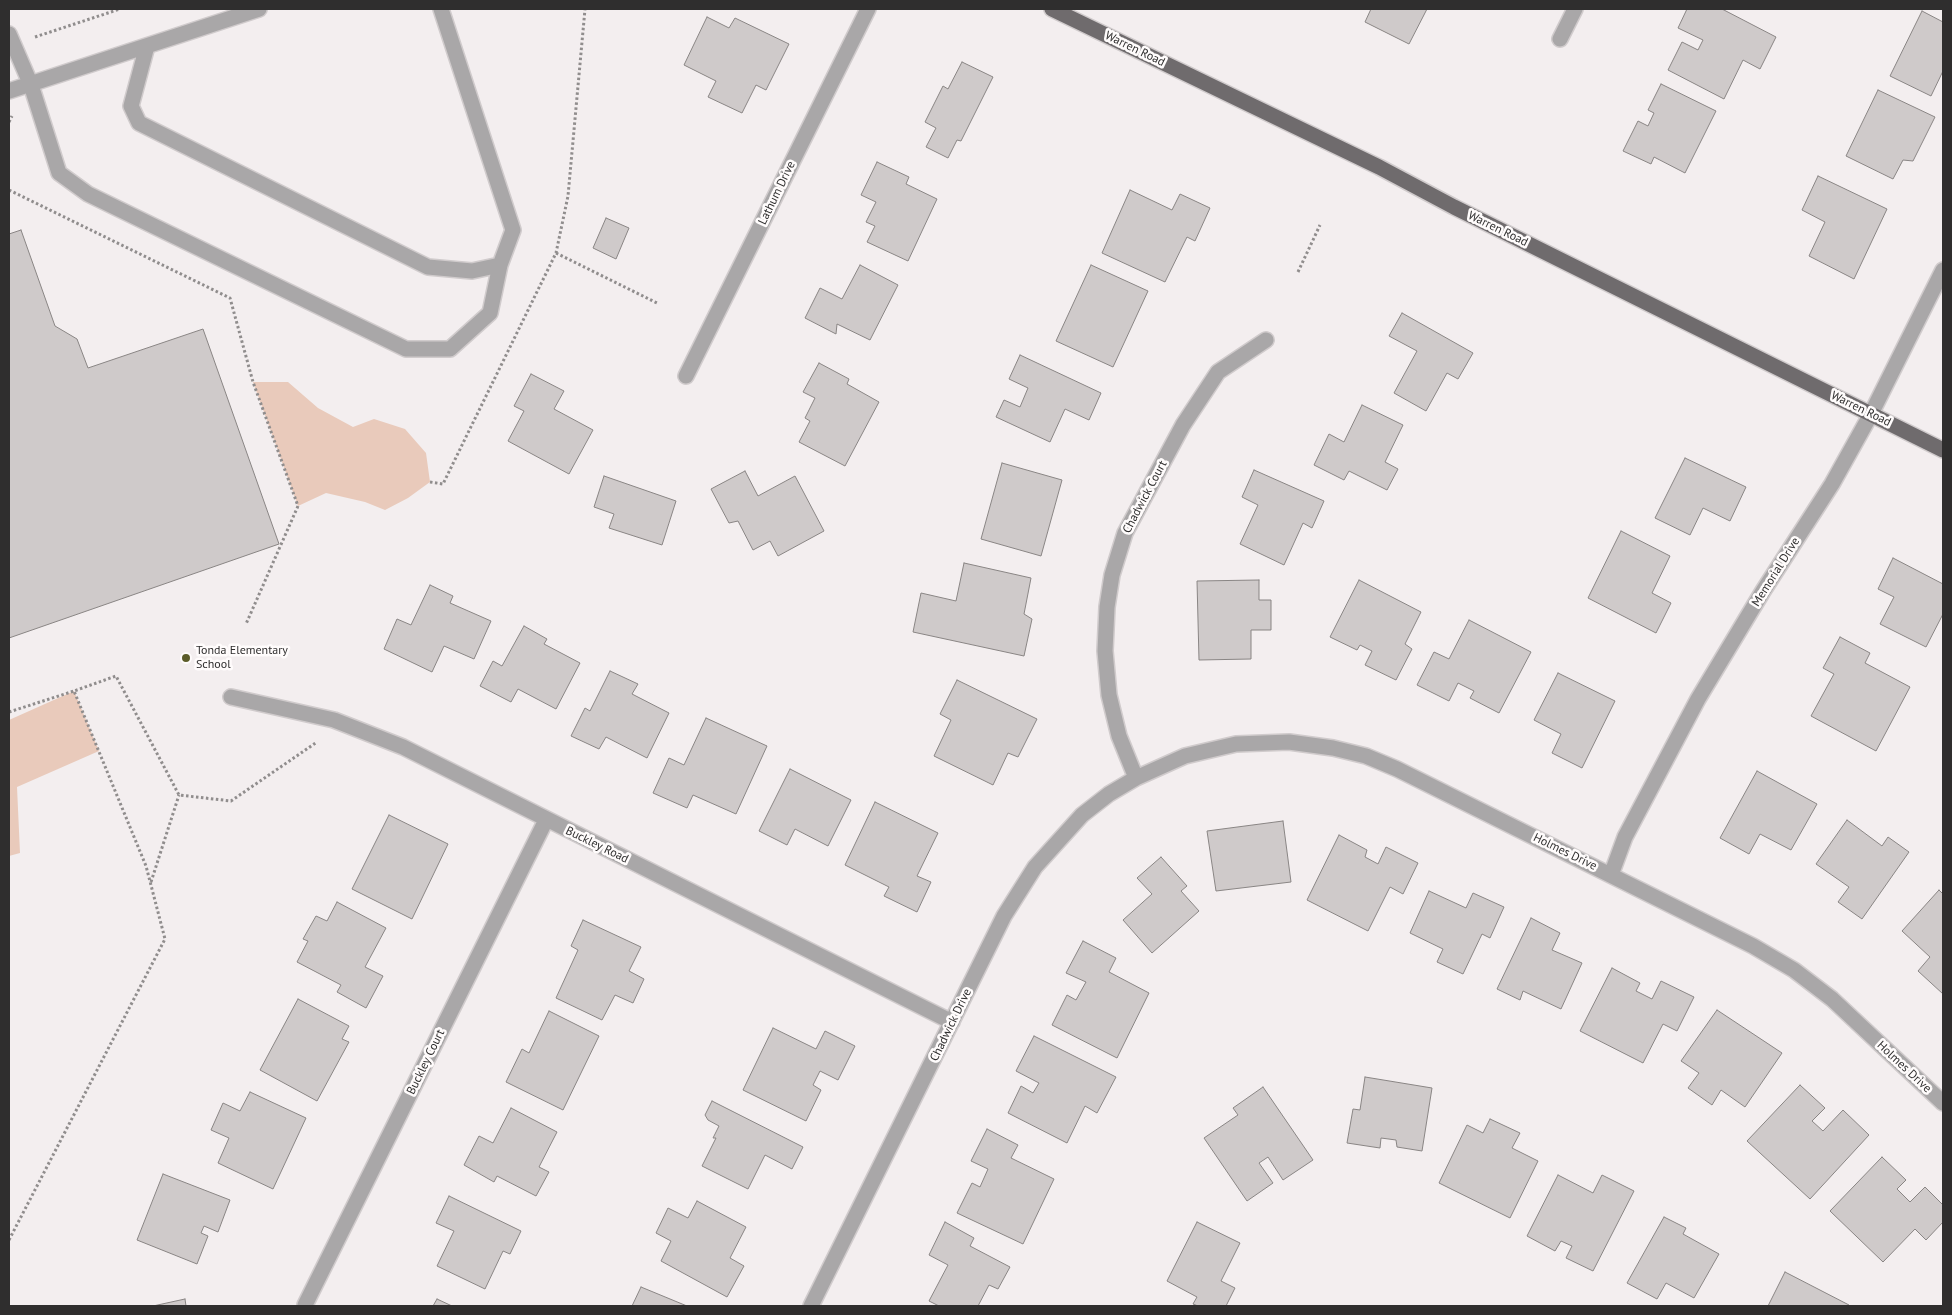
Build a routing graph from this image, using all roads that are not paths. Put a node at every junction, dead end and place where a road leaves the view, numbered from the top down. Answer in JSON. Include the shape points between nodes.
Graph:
{"nodes":[{"id":1,"x":258,"y":9,"type":"edge"},
{"id":2,"x":441,"y":9,"type":"edge"},
{"id":3,"x":868,"y":9,"type":"edge"},
{"id":4,"x":1052,"y":9,"type":"edge"},
{"id":5,"x":1575,"y":9,"type":"edge"},
{"id":6,"x":9,"y":34,"type":"edge"},
{"id":7,"x":1560,"y":39,"type":"dead end"},
{"id":8,"x":147,"y":46,"type":"junction"},
{"id":9,"x":31,"y":85,"type":"junction"},
{"id":10,"x":9,"y":91,"type":"edge"},
{"id":11,"x":500,"y":265,"type":"junction"},
{"id":12,"x":1943,"y":270,"type":"edge"},
{"id":13,"x":1266,"y":340,"type":"dead end"},
{"id":14,"x":686,"y":376,"type":"dead end"},
{"id":15,"x":1872,"y":414,"type":"junction"},
{"id":16,"x":1943,"y":450,"type":"edge"},
{"id":17,"x":231,"y":697,"type":"dead end"},
{"id":18,"x":1136,"y":778,"type":"junction"},
{"id":19,"x":546,"y":820,"type":"junction"},
{"id":20,"x":1611,"y":875,"type":"junction"},
{"id":21,"x":952,"y":1022,"type":"junction"},
{"id":22,"x":1941,"y":1097,"type":"edge"},
{"id":23,"x":305,"y":1305,"type":"dead end"},
{"id":24,"x":810,"y":1306,"type":"edge"}],
"edges":[{"from":1,"to":8,"type":"street"},
{"from":2,"to":11,"type":"street","via":[[513,230]]},
{"from":3,"to":14,"type":"street","name":"Lathum Drive"},
{"from":4,"to":15,"type":"main road","name":"Warren Road","via":[[1379,167]]},
{"from":5,"to":7,"type":"street"},
{"from":6,"to":9,"type":"street"},
{"from":8,"to":9,"type":"street"},
{"from":8,"to":11,"type":"street","via":[[131,106],[139,123],[428,267],[472,271]]},
{"from":9,"to":10,"type":"street"},
{"from":9,"to":11,"type":"street","via":[[58,173],[88,194],[406,349],[450,349],[490,313]]},
{"from":12,"to":15,"type":"street","name":"Memorial Drive"},
{"from":13,"to":18,"type":"street","name":"Chadwick Court","via":[[1218,372],[1183,425],[1125,533],[1117,558],[1107,607],[1105,651],[1109,695]]},
{"from":15,"to":16,"type":"main road","name":"Warren Road"},
{"from":15,"to":20,"type":"street","name":"Memorial Drive","via":[[1698,699],[1625,836]]},
{"from":17,"to":19,"type":"street","name":"Buckley Road","via":[[334,720],[403,747]]},
{"from":18,"to":20,"type":"street","name":"Holmes Drive","via":[[1185,756],[1236,744],[1289,742],[1333,748],[1366,756],[1397,769]]},
{"from":18,"to":21,"type":"street","name":"Chadwick Drive","via":[[1082,815],[1035,867],[1004,916]]},
{"from":19,"to":21,"type":"street","name":"Buckley Road"},
{"from":19,"to":23,"type":"street","name":"Buckley Court"},
{"from":20,"to":22,"type":"street","name":"Holmes Drive","via":[[1794,970]]},
{"from":21,"to":24,"type":"street","name":"Chadwick Drive"}]}
